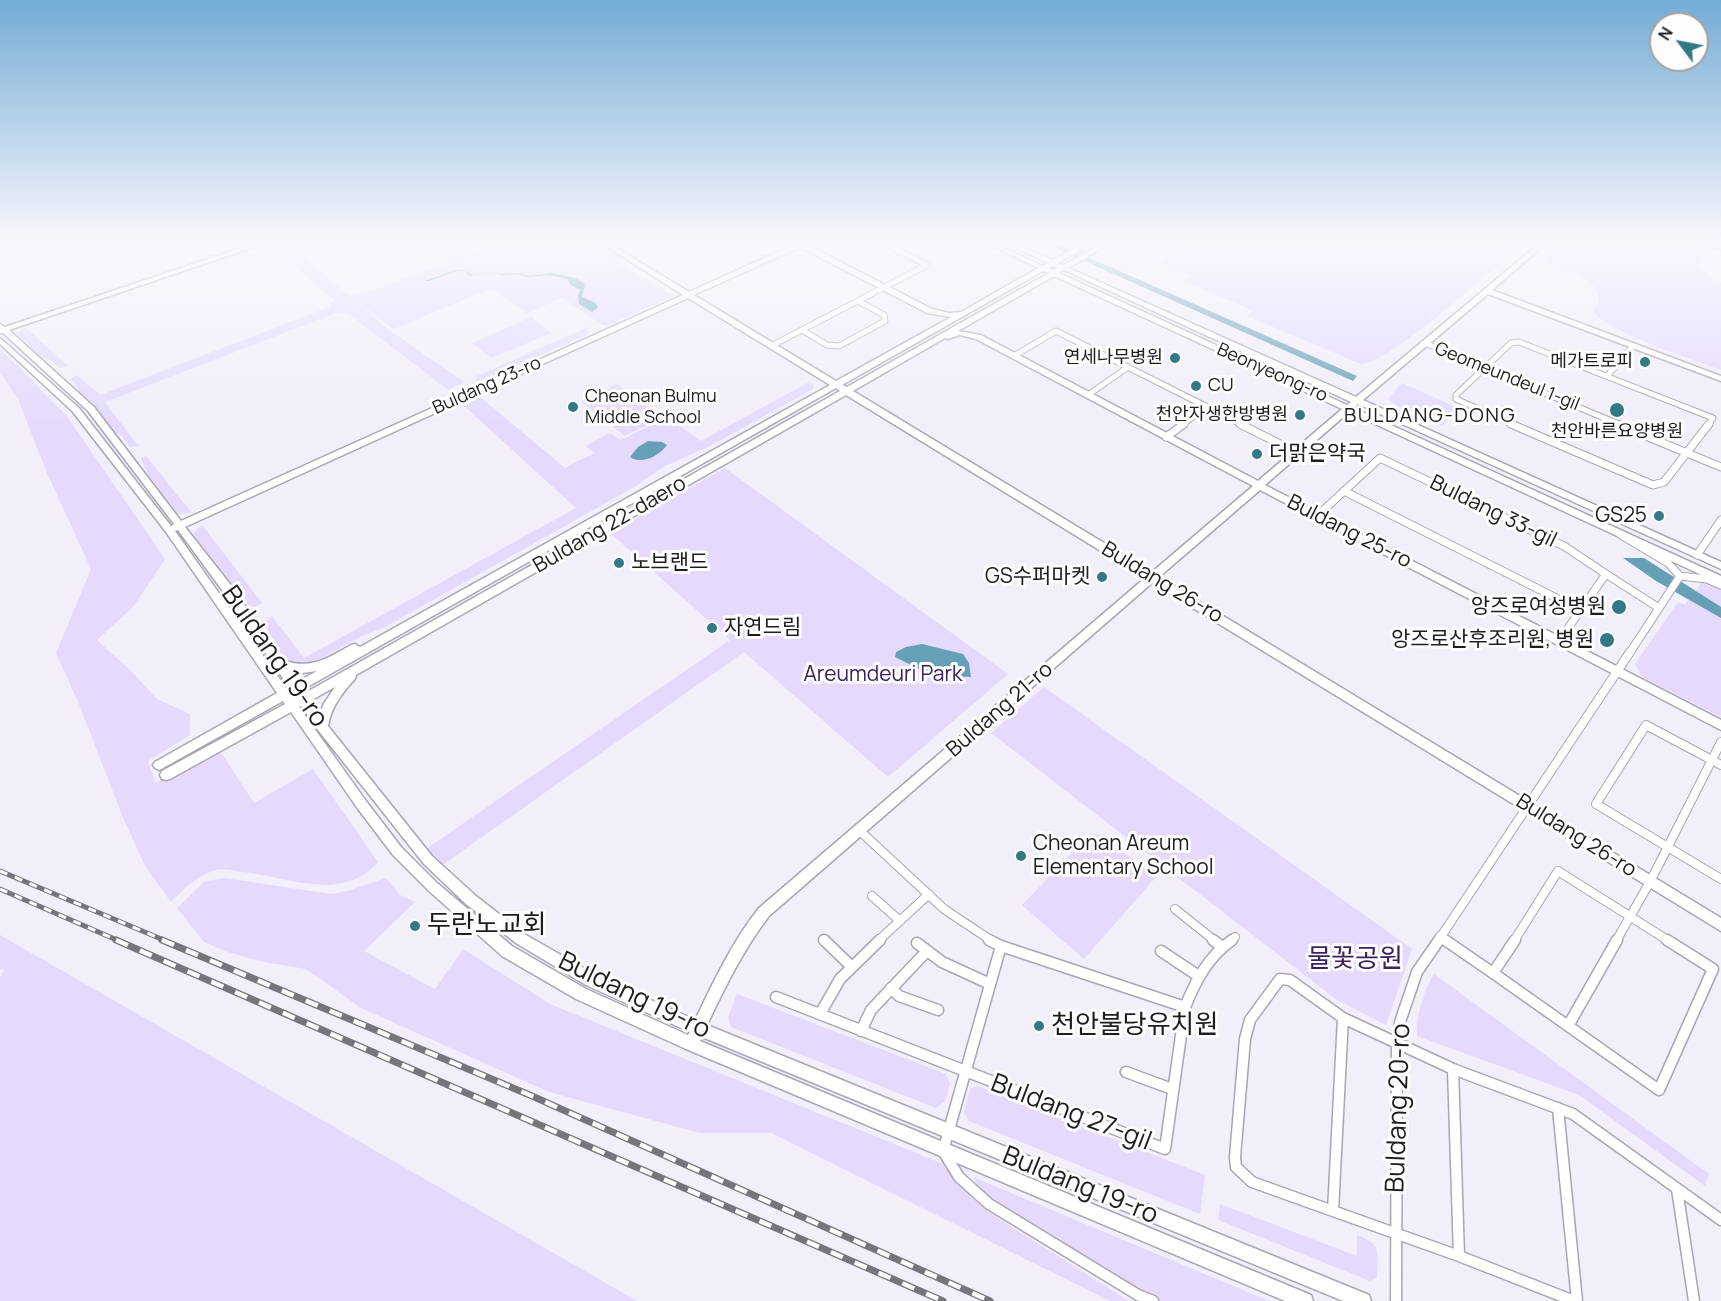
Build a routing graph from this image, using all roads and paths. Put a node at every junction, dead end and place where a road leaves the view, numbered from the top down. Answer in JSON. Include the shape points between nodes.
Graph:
{"nodes":[{"id":1,"x":81,"y":303,"type":"edge"},
{"id":2,"x":671,"y":303,"type":"edge"},
{"id":3,"x":701,"y":303,"type":"edge"},
{"id":4,"x":855,"y":303,"type":"edge"},
{"id":5,"x":861,"y":303,"type":"edge"},
{"id":6,"x":913,"y":303,"type":"edge"},
{"id":7,"x":982,"y":303,"type":"edge"},
{"id":8,"x":1001,"y":303,"type":"edge"},
{"id":9,"x":1121,"y":303,"type":"edge"},
{"id":10,"x":1143,"y":303,"type":"edge"},
{"id":11,"x":1474,"y":303,"type":"edge"},
{"id":12,"x":1519,"y":303,"type":"edge"},
{"id":13,"x":971,"y":309,"type":"junction"},
{"id":14,"x":930,"y":311,"type":"junction"},
{"id":15,"x":981,"y":314,"type":"junction"},
{"id":16,"x":1,"y":329,"type":"edge"},
{"id":17,"x":802,"y":330,"type":"junction"},
{"id":18,"x":921,"y":337,"type":"junction"},
{"id":19,"x":978,"y":337,"type":"junction"},
{"id":20,"x":0,"y":340,"type":"edge"},
{"id":21,"x":932,"y":342,"type":"junction"},
{"id":22,"x":1425,"y":343,"type":"junction"},
{"id":23,"x":771,"y":345,"type":"junction"},
{"id":24,"x":1632,"y":346,"type":"junction"},
{"id":25,"x":1014,"y":356,"type":"junction"},
{"id":26,"x":1128,"y":367,"type":"junction"},
{"id":27,"x":1485,"y":367,"type":"junction"},
{"id":28,"x":1606,"y":376,"type":"junction"},
{"id":29,"x":1721,"y":379,"type":"edge"},
{"id":30,"x":840,"y":388,"type":"junction"},
{"id":31,"x":1088,"y":395,"type":"junction"},
{"id":32,"x":1353,"y":404,"type":"junction"},
{"id":33,"x":1206,"y":407,"type":"junction"},
{"id":34,"x":1166,"y":437,"type":"junction"},
{"id":35,"x":1687,"y":452,"type":"junction"},
{"id":36,"x":1298,"y":453,"type":"junction"},
{"id":37,"x":1721,"y":467,"type":"edge"},
{"id":38,"x":1260,"y":486,"type":"junction"},
{"id":39,"x":1344,"y":491,"type":"junction"},
{"id":40,"x":1317,"y":516,"type":"junction"},
{"id":41,"x":1721,"y":520,"type":"edge"},
{"id":42,"x":180,"y":525,"type":"junction"},
{"id":43,"x":170,"y":530,"type":"junction"},
{"id":44,"x":1616,"y":531,"type":"junction"},
{"id":45,"x":1697,"y":555,"type":"junction"},
{"id":46,"x":1721,"y":566,"type":"edge"},
{"id":47,"x":1606,"y":574,"type":"junction"},
{"id":48,"x":1680,"y":576,"type":"junction"},
{"id":49,"x":1153,"y":578,"type":"junction"},
{"id":50,"x":1721,"y":580,"type":"edge"},
{"id":51,"x":1721,"y":585,"type":"edge"},
{"id":52,"x":1659,"y":608,"type":"junction"},
{"id":53,"x":1580,"y":610,"type":"junction"},
{"id":54,"x":395,"y":634,"type":"junction"},
{"id":55,"x":1559,"y":641,"type":"junction"},
{"id":56,"x":277,"y":661,"type":"junction"},
{"id":57,"x":264,"y":666,"type":"junction"},
{"id":58,"x":361,"y":667,"type":"junction"},
{"id":59,"x":1616,"y":672,"type":"junction"},
{"id":60,"x":298,"y":688,"type":"junction"},
{"id":61,"x":285,"y":695,"type":"junction"},
{"id":62,"x":305,"y":699,"type":"junction"},
{"id":63,"x":292,"y":706,"type":"junction"},
{"id":64,"x":1721,"y":725,"type":"edge"},
{"id":65,"x":322,"y":727,"type":"junction"},
{"id":66,"x":1721,"y":742,"type":"edge"},
{"id":67,"x":1711,"y":760,"type":"junction"},
{"id":68,"x":1721,"y":765,"type":"edge"},
{"id":69,"x":1529,"y":807,"type":"junction"},
{"id":70,"x":859,"y":830,"type":"junction"},
{"id":71,"x":410,"y":841,"type":"junction"},
{"id":72,"x":1668,"y":848,"type":"junction"},
{"id":73,"x":397,"y":851,"type":"junction"},
{"id":74,"x":1721,"y":879,"type":"edge"},
{"id":75,"x":1650,"y":882,"type":"junction"},
{"id":76,"x":929,"y":894,"type":"junction"},
{"id":77,"x":872,"y":896,"type":"dead end"},
{"id":78,"x":1175,"y":909,"type":"dead end"},
{"id":79,"x":1630,"y":916,"type":"junction"},
{"id":80,"x":900,"y":921,"type":"junction"},
{"id":81,"x":1721,"y":925,"type":"edge"},
{"id":82,"x":1440,"y":936,"type":"junction"},
{"id":83,"x":1235,"y":937,"type":"dead end"},
{"id":84,"x":824,"y":940,"type":"dead end"},
{"id":85,"x":917,"y":943,"type":"dead end"},
{"id":86,"x":1001,"y":946,"type":"junction"},
{"id":87,"x":1221,"y":946,"type":"junction"},
{"id":88,"x":927,"y":951,"type":"junction"},
{"id":89,"x":1161,"y":951,"type":"dead end"},
{"id":90,"x":851,"y":966,"type":"junction"},
{"id":91,"x":1493,"y":974,"type":"junction"},
{"id":92,"x":1197,"y":975,"type":"junction"},
{"id":93,"x":990,"y":984,"type":"junction"},
{"id":94,"x":891,"y":988,"type":"junction"},
{"id":95,"x":776,"y":997,"type":"dead end"},
{"id":96,"x":1185,"y":1007,"type":"junction"},
{"id":97,"x":938,"y":1010,"type":"dead end"},
{"id":98,"x":820,"y":1014,"type":"junction"},
{"id":99,"x":1343,"y":1018,"type":"junction"},
{"id":100,"x":1568,"y":1026,"type":"junction"},
{"id":101,"x":699,"y":1029,"type":"junction"},
{"id":102,"x":861,"y":1030,"type":"junction"},
{"id":103,"x":691,"y":1044,"type":"junction"},
{"id":104,"x":1397,"y":1044,"type":"junction"},
{"id":105,"x":1453,"y":1069,"type":"junction"},
{"id":106,"x":965,"y":1072,"type":"junction"},
{"id":107,"x":1126,"y":1072,"type":"dead end"},
{"id":108,"x":1172,"y":1089,"type":"junction"},
{"id":109,"x":1557,"y":1108,"type":"junction"},
{"id":110,"x":948,"y":1133,"type":"junction"},
{"id":111,"x":943,"y":1151,"type":"junction"},
{"id":112,"x":1677,"y":1189,"type":"junction"},
{"id":113,"x":1333,"y":1211,"type":"junction"},
{"id":114,"x":1721,"y":1220,"type":"edge"},
{"id":115,"x":1395,"y":1234,"type":"junction"},
{"id":116,"x":1459,"y":1256,"type":"junction"},
{"id":117,"x":1153,"y":1301,"type":"edge"},
{"id":118,"x":1305,"y":1301,"type":"edge"},
{"id":119,"x":1363,"y":1301,"type":"edge"},
{"id":120,"x":1396,"y":1301,"type":"edge"},
{"id":121,"x":1575,"y":1301,"type":"edge"},
{"id":122,"x":1694,"y":1301,"type":"edge"}],
"edges":[{"from":1,"to":16,"type":"street"},
{"from":2,"to":42,"type":"street","name":"Buldang 23-ro"},
{"from":3,"to":23,"type":"street","name":"Buldang 26-ro"},
{"from":4,"to":17,"type":"street"},
{"from":5,"to":17,"type":"street","via":[[884,315],[885,321],[839,346],[827,345]]},
{"from":6,"to":14,"type":"street"},
{"from":7,"to":13,"type":"street","name":"Buldang 22-daero"},
{"from":8,"to":15,"type":"street","name":"Buldang 22-daero"},
{"from":9,"to":32,"type":"street","name":"Beonyeong-ro"},
{"from":10,"to":32,"type":"street","name":"Beonyeong-ro"},
{"from":11,"to":22,"type":"street","name":"Buldang 21-ro"},
{"from":12,"to":24,"type":"street"},
{"from":13,"to":14,"type":"street","via":[[949,315]]},
{"from":13,"to":18,"type":"street","name":"Buldang 22-daero"},
{"from":14,"to":18,"type":"street","via":[[936,323]]},
{"from":15,"to":19,"type":"street","via":[[970,326]]},
{"from":15,"to":21,"type":"street","name":"Buldang 22-daero"},
{"from":16,"to":42,"type":"street","name":"Buldang 19-ro","via":[[91,409]]},
{"from":17,"to":23,"type":"street"},
{"from":18,"to":30,"type":"street","name":"Buldang 22-daero"},
{"from":19,"to":21,"type":"street","via":[[959,333]]},
{"from":19,"to":25,"type":"street","name":"Buldang 25-ro"},
{"from":20,"to":43,"type":"street","name":"Buldang 19-ro","via":[[76,410]]},
{"from":21,"to":30,"type":"street","name":"Buldang 22-daero"},
{"from":22,"to":27,"type":"street","name":"Geomeundeul 1-gil"},
{"from":22,"to":32,"type":"street","name":"Buldang 21-ro"},
{"from":23,"to":30,"type":"street","name":"Buldang 26-ro"},
{"from":24,"to":28,"type":"street"},
{"from":24,"to":29,"type":"street"},
{"from":25,"to":26,"type":"street","via":[[1056,331]]},
{"from":25,"to":31,"type":"street","name":"Buldang 25-ro"},
{"from":26,"to":31,"type":"street"},
{"from":26,"to":33,"type":"street"},
{"from":27,"to":28,"type":"street","via":[[1514,342]]},
{"from":27,"to":35,"type":"street","name":"Geomeundeul 1-gil"},
{"from":27,"to":35,"type":"street","via":[[1456,399],[1644,483],[1664,482]]},
{"from":28,"to":35,"type":"street","via":[[1713,418]]},
{"from":30,"to":49,"type":"street","name":"Buldang 26-ro"},
{"from":30,"to":54,"type":"street","name":"Buldang 22-daero"},
{"from":30,"to":58,"type":"street","name":"Buldang 22-daero"},
{"from":31,"to":34,"type":"street","name":"Buldang 25-ro"},
{"from":32,"to":36,"type":"street","name":"Buldang 21-ro"},
{"from":32,"to":44,"type":"street","name":"Beonyeong-ro"},
{"from":32,"to":45,"type":"street","name":"Beonyeong-ro"},
{"from":33,"to":34,"type":"street"},
{"from":33,"to":36,"type":"street"},
{"from":34,"to":38,"type":"street","name":"Buldang 25-ro"},
{"from":35,"to":37,"type":"street","name":"Geomeundeul 1-gil"},
{"from":36,"to":38,"type":"street","name":"Buldang 21-ro"},
{"from":38,"to":40,"type":"street","name":"Buldang 25-ro"},
{"from":38,"to":49,"type":"street","name":"Buldang 21-ro"},
{"from":39,"to":40,"type":"street","name":"Buldang 33-gil"},
{"from":39,"to":47,"type":"street","name":"Buldang 33-gil","via":[[1380,458],[1564,546]]},
{"from":39,"to":53,"type":"street"},
{"from":40,"to":55,"type":"street","name":"Buldang 25-ro"},
{"from":41,"to":45,"type":"street"},
{"from":42,"to":43,"type":"street","name":"Buldang 23-ro"},
{"from":42,"to":56,"type":"street","name":"Buldang 19-ro"},
{"from":43,"to":57,"type":"street","name":"Buldang 19-ro"},
{"from":44,"to":48,"type":"street","via":[[1670,563]]},
{"from":44,"to":50,"type":"street","name":"Beonyeong-ro"},
{"from":45,"to":46,"type":"street","name":"Beonyeong-ro"},
{"from":47,"to":52,"type":"street"},
{"from":47,"to":53,"type":"street"},
{"from":48,"to":51,"type":"street"},
{"from":48,"to":52,"type":"street","name":"Buldang 20-ro"},
{"from":49,"to":69,"type":"street","name":"Buldang 26-ro"},
{"from":49,"to":70,"type":"street","name":"Buldang 21-ro"},
{"from":52,"to":59,"type":"street","name":"Buldang 20-ro"},
{"from":53,"to":55,"type":"street"},
{"from":54,"to":56,"type":"street","via":[[308,670],[294,670]]},
{"from":54,"to":60,"type":"street","name":"Buldang 22-daero"},
{"from":55,"to":59,"type":"street","name":"Buldang 25-ro"},
{"from":56,"to":57,"type":"street"},
{"from":56,"to":60,"type":"street","name":"Buldang 19-ro"},
{"from":57,"to":61,"type":"street","name":"Buldang 19-ro"},
{"from":58,"to":62,"type":"street","name":"Buldang 22-daero"},
{"from":58,"to":65,"type":"street","via":[[336,692]]},
{"from":59,"to":64,"type":"street","name":"Buldang 25-ro"},
{"from":59,"to":69,"type":"street","name":"Buldang 20-ro"},
{"from":60,"to":61,"type":"street","name":"Buldang 22-daero"},
{"from":60,"to":62,"type":"street","name":"Buldang 19-ro"},
{"from":61,"to":63,"type":"street","name":"Buldang 19-ro"},
{"from":61,"to":63,"type":"street","name":"Buldang 22-daero","via":[[163,770]]},
{"from":62,"to":63,"type":"street","name":"Buldang 22-daero"},
{"from":62,"to":65,"type":"street","name":"Buldang 19-ro"},
{"from":63,"to":73,"type":"street","name":"Buldang 19-ro"},
{"from":65,"to":71,"type":"street","name":"Buldang 19-ro"},
{"from":66,"to":67,"type":"street"},
{"from":67,"to":68,"type":"street"},
{"from":67,"to":72,"type":"street"},
{"from":67,"to":72,"type":"street","via":[[1646,725],[1596,804]]},
{"from":69,"to":75,"type":"street","name":"Buldang 26-ro"},
{"from":69,"to":82,"type":"street","name":"Buldang 20-ro"},
{"from":70,"to":76,"type":"street"},
{"from":70,"to":101,"type":"street","name":"Buldang 21-ro","via":[[764,912],[746,934]]},
{"from":71,"to":73,"type":"street","via":[[407,850]]},
{"from":71,"to":101,"type":"street","name":"Buldang 19-ro","via":[[471,900],[521,939],[591,980]]},
{"from":72,"to":74,"type":"street"},
{"from":72,"to":75,"type":"street"},
{"from":73,"to":103,"type":"street","name":"Buldang 19-ro","via":[[507,951],[581,994]]},
{"from":75,"to":79,"type":"street"},
{"from":75,"to":81,"type":"street","name":"Buldang 26-ro"},
{"from":76,"to":80,"type":"street"},
{"from":76,"to":86,"type":"street","via":[[979,935]]},
{"from":77,"to":80,"type":"street"},
{"from":78,"to":87,"type":"street"},
{"from":79,"to":91,"type":"street","via":[[1558,871]]},
{"from":79,"to":100,"type":"street"},
{"from":79,"to":100,"type":"street","via":[[1713,969],[1659,1090]]},
{"from":80,"to":90,"type":"street"},
{"from":82,"to":91,"type":"street"},
{"from":82,"to":104,"type":"street","name":"Buldang 20-ro","via":[[1417,972]]},
{"from":83,"to":87,"type":"street","name":"Buldang 27-gil"},
{"from":84,"to":90,"type":"street"},
{"from":85,"to":88,"type":"street"},
{"from":86,"to":93,"type":"street","name":"Buldang 27-gil"},
{"from":86,"to":96,"type":"street"},
{"from":87,"to":92,"type":"street","name":"Buldang 27-gil"},
{"from":88,"to":93,"type":"street"},
{"from":88,"to":94,"type":"street"},
{"from":89,"to":92,"type":"street"},
{"from":90,"to":98,"type":"street"},
{"from":91,"to":100,"type":"street"},
{"from":92,"to":96,"type":"street","name":"Buldang 27-gil"},
{"from":93,"to":106,"type":"street","name":"Buldang 27-gil"},
{"from":94,"to":97,"type":"street","via":[[899,996]]},
{"from":94,"to":102,"type":"street"},
{"from":95,"to":98,"type":"street","name":"Buldang 27-gil"},
{"from":96,"to":108,"type":"street","name":"Buldang 27-gil"},
{"from":98,"to":102,"type":"street","name":"Buldang 27-gil"},
{"from":99,"to":104,"type":"street"},
{"from":99,"to":113,"type":"street"},
{"from":99,"to":113,"type":"street","via":[[1290,980],[1280,980],[1250,1020],[1245,1039],[1235,1157],[1236,1167],[1252,1182]]},
{"from":101,"to":103,"type":"street","name":"Buldang 21-ro"},
{"from":101,"to":110,"type":"street","name":"Buldang 19-ro"},
{"from":102,"to":106,"type":"street","name":"Buldang 27-gil"},
{"from":103,"to":111,"type":"street","name":"Buldang 19-ro"},
{"from":104,"to":105,"type":"street"},
{"from":104,"to":115,"type":"street","name":"Buldang 20-ro"},
{"from":105,"to":109,"type":"street"},
{"from":105,"to":116,"type":"street"},
{"from":106,"to":108,"type":"street","name":"Buldang 27-gil","via":[[1165,1149]]},
{"from":106,"to":110,"type":"street","name":"Buldang 27-gil"},
{"from":107,"to":108,"type":"street"},
{"from":109,"to":112,"type":"street","via":[[1573,1114]]},
{"from":109,"to":121,"type":"street"},
{"from":110,"to":111,"type":"street","name":"Buldang 27-gil"},
{"from":110,"to":119,"type":"street","name":"Buldang 19-ro"},
{"from":111,"to":117,"type":"street","via":[[959,1177],[989,1204]]},
{"from":111,"to":118,"type":"street","name":"Buldang 19-ro"},
{"from":112,"to":114,"type":"street"},
{"from":112,"to":122,"type":"street"},
{"from":113,"to":115,"type":"street"},
{"from":115,"to":116,"type":"street"},
{"from":115,"to":120,"type":"street","name":"Buldang 20-ro"},
{"from":116,"to":121,"type":"street"}]}
